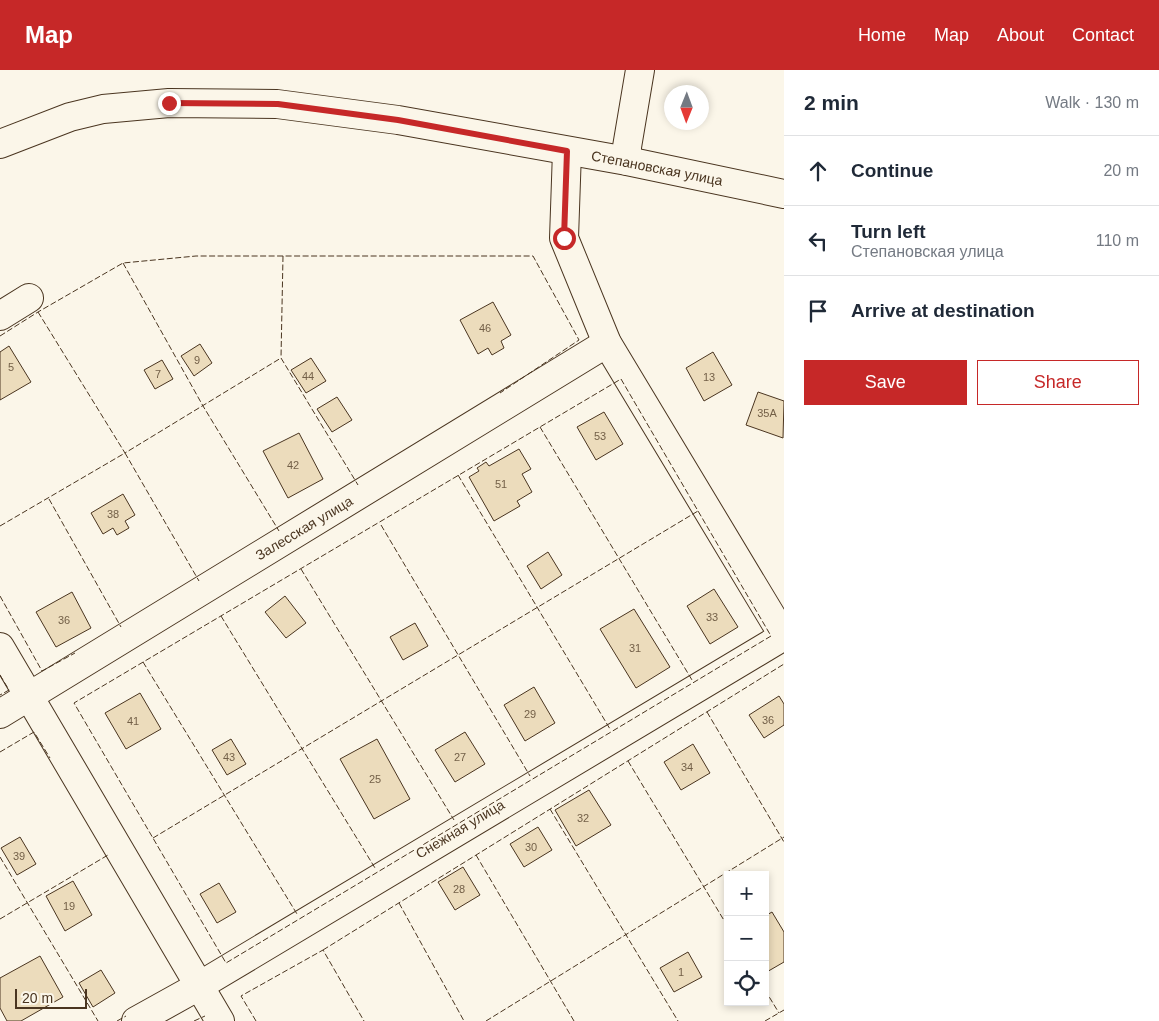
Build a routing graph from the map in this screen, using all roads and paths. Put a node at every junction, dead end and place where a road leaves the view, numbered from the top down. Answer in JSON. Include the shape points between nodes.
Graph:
{"nodes":[{"id":1,"x":640,"y":70,"type":"edge"},
{"id":2,"x":0,"y":144,"type":"edge"},
{"id":3,"x":567,"y":151,"type":"junction"},
{"id":4,"x":626,"y":161,"type":"junction"},
{"id":5,"x":784,"y":194,"type":"edge"},
{"id":6,"x":29,"y":298,"type":"dead end"},
{"id":7,"x":0,"y":316,"type":"edge"},
{"id":8,"x":608,"y":343,"type":"junction"},
{"id":9,"x":784,"y":636,"type":"edge"},
{"id":10,"x":0,"y":647,"type":"edge"},
{"id":11,"x":29,"y":696,"type":"junction"},
{"id":12,"x":0,"y":714,"type":"edge"},
{"id":13,"x":199,"y":986,"type":"junction"},
{"id":14,"x":136,"y":1021,"type":"edge"},
{"id":15,"x":220,"y":1021,"type":"edge"}],
"edges":[{"from":1,"to":4,"type":"street"},
{"from":2,"to":3,"type":"street","name":"Степановская улица","via":[[70,117],[103,109],[169,103],[278,104],[398,120]]},
{"from":3,"to":4,"type":"street","name":"Степановская улица"},
{"from":3,"to":8,"type":"street","via":[[564,238]]},
{"from":4,"to":5,"type":"street","name":"Степановская улица"},
{"from":6,"to":7,"type":"street"},
{"from":8,"to":9,"type":"street"},
{"from":8,"to":11,"type":"street","name":"Залесская улица"},
{"from":9,"to":13,"type":"street","name":"Снежная улица"},
{"from":10,"to":11,"type":"street"},
{"from":11,"to":12,"type":"street","name":"Залесская улица"},
{"from":11,"to":13,"type":"street"},
{"from":13,"to":14,"type":"street","name":"Снежная улица"},
{"from":13,"to":15,"type":"street"}]}
